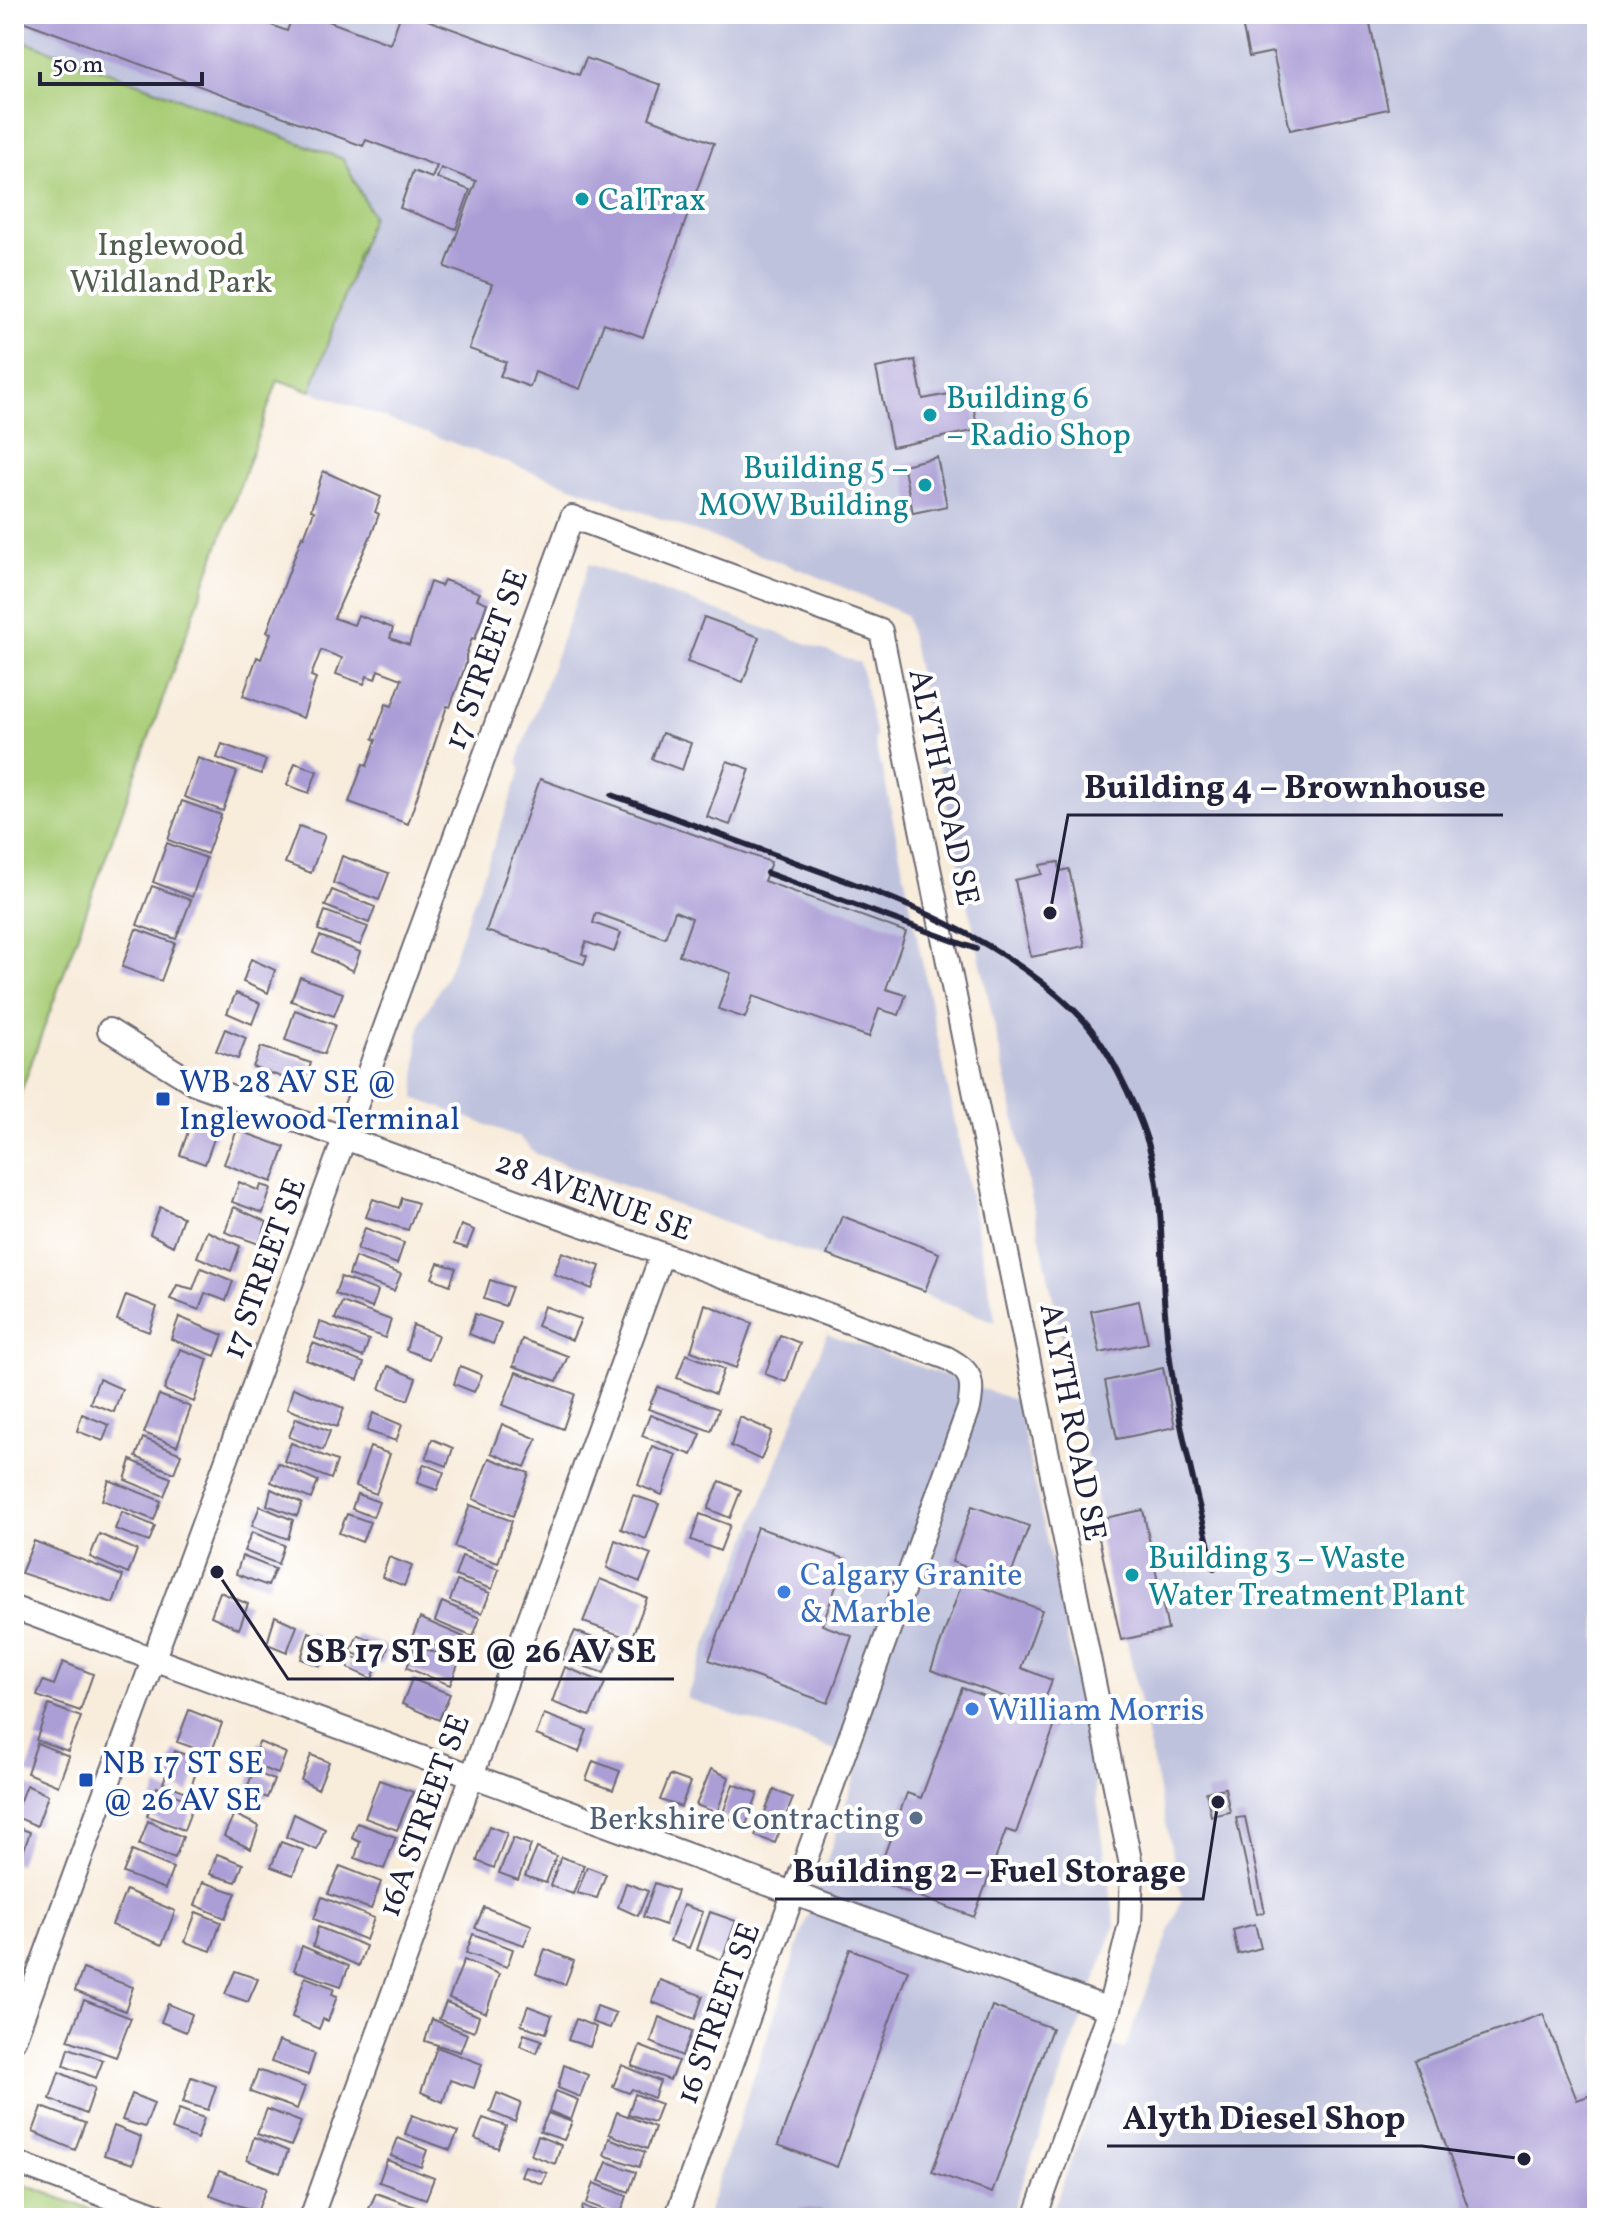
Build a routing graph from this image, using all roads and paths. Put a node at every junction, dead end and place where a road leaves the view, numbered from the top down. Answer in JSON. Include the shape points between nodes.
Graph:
{"nodes":[{"id":1,"x":881,"y":631,"type":"joint"},
{"id":2,"x":109,"y":1030,"type":"dead end"},
{"id":3,"x":344,"y":1137,"type":"junction"},
{"id":4,"x":662,"y":1254,"type":"junction"},
{"id":5,"x":971,"y":1376,"type":"joint"},
{"id":6,"x":14,"y":1608,"type":"edge"},
{"id":7,"x":155,"y":1659,"type":"junction"},
{"id":8,"x":471,"y":1776,"type":"junction"},
{"id":9,"x":794,"y":1894,"type":"junction"},
{"id":10,"x":1109,"y":2009,"type":"junction"},
{"id":11,"x":14,"y":2040,"type":"edge"},
{"id":12,"x":14,"y":2162,"type":"edge"},
{"id":13,"x":165,"y":2218,"type":"edge"},
{"id":14,"x":311,"y":2218,"type":"edge"},
{"id":15,"x":676,"y":2218,"type":"edge"},
{"id":16,"x":1035,"y":2218,"type":"edge"}],
"edges":[{"from":1,"to":3,"type":"street","name":"17 STREET SE","via":[[572,517]]},
{"from":1,"to":10,"type":"street","name":"ALYTH ROAD SE","via":[[1132,1870],[1130,1924]]},
{"from":2,"to":3,"type":"street","name":"28 AVENUE SE","via":[[194,1083]]},
{"from":3,"to":4,"type":"street","name":"28 AVENUE SE"},
{"from":3,"to":7,"type":"street","name":"17 STREET SE"},
{"from":4,"to":5,"type":"street","name":"28 AVENUE SE","via":[[947,1358]]},
{"from":4,"to":8,"type":"street","name":"16A STREET SE"},
{"from":5,"to":9,"type":"street","name":"16 STREET SE","via":[[969,1408]]},
{"from":6,"to":7,"type":"street"},
{"from":7,"to":8,"type":"street"},
{"from":7,"to":11,"type":"street","name":"17 STREET SE"},
{"from":8,"to":9,"type":"street"},
{"from":8,"to":14,"type":"street","name":"16A STREET SE"},
{"from":9,"to":10,"type":"street"},
{"from":9,"to":15,"type":"street","name":"16 STREET SE"},
{"from":10,"to":16,"type":"street","name":"ALYTH ROAD SE"},
{"from":12,"to":13,"type":"street"}]}
